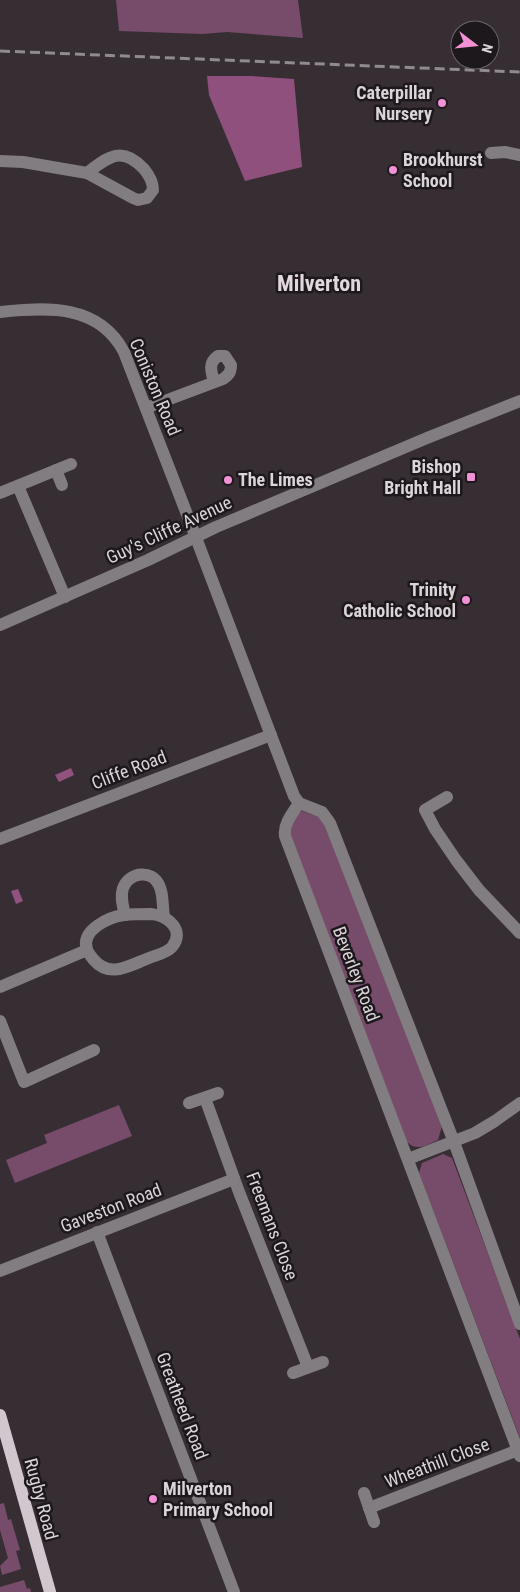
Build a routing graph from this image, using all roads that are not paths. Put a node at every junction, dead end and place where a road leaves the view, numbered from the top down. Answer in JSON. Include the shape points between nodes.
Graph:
{"nodes":[{"id":1,"x":490,"y":153,"type":"dead end"},
{"id":2,"x":520,"y":155,"type":"edge"},
{"id":3,"x":0,"y":161,"type":"edge"},
{"id":4,"x":87,"y":173,"type":"junction"},
{"id":5,"x":0,"y":312,"type":"edge"},
{"id":6,"x":214,"y":382,"type":"dead end"},
{"id":7,"x":520,"y":401,"type":"edge"},
{"id":8,"x":146,"y":408,"type":"junction"},
{"id":9,"x":71,"y":464,"type":"dead end"},
{"id":10,"x":56,"y":470,"type":"junction"},
{"id":11,"x":62,"y":485,"type":"dead end"},
{"id":12,"x":18,"y":486,"type":"junction"},
{"id":13,"x":0,"y":493,"type":"edge"},
{"id":14,"x":196,"y":537,"type":"junction"},
{"id":15,"x":65,"y":597,"type":"junction"},
{"id":16,"x":0,"y":625,"type":"edge"},
{"id":17,"x":271,"y":735,"type":"junction"},
{"id":18,"x":447,"y":797,"type":"dead end"},
{"id":19,"x":299,"y":803,"type":"junction"},
{"id":20,"x":0,"y":839,"type":"edge"},
{"id":21,"x":125,"y":915,"type":"junction"},
{"id":22,"x":164,"y":916,"type":"junction"},
{"id":23,"x":520,"y":933,"type":"edge"},
{"id":24,"x":87,"y":950,"type":"junction"},
{"id":25,"x":0,"y":987,"type":"edge"},
{"id":26,"x":0,"y":1021,"type":"edge"},
{"id":27,"x":94,"y":1050,"type":"dead end"},
{"id":28,"x":218,"y":1093,"type":"dead end"},
{"id":29,"x":204,"y":1098,"type":"junction"},
{"id":30,"x":520,"y":1103,"type":"edge"},
{"id":31,"x":190,"y":1104,"type":"dead end"},
{"id":32,"x":454,"y":1142,"type":"junction"},
{"id":33,"x":408,"y":1159,"type":"junction"},
{"id":34,"x":234,"y":1179,"type":"junction"},
{"id":35,"x":97,"y":1232,"type":"junction"},
{"id":36,"x":0,"y":1271,"type":"edge"},
{"id":37,"x":520,"y":1324,"type":"edge"},
{"id":38,"x":322,"y":1362,"type":"dead end"},
{"id":39,"x":308,"y":1367,"type":"junction"},
{"id":40,"x":293,"y":1373,"type":"dead end"},
{"id":41,"x":0,"y":1415,"type":"edge"},
{"id":42,"x":519,"y":1453,"type":"edge"},
{"id":43,"x":364,"y":1493,"type":"dead end"},
{"id":44,"x":369,"y":1508,"type":"junction"},
{"id":45,"x":374,"y":1522,"type":"dead end"},
{"id":46,"x":50,"y":1592,"type":"edge"},
{"id":47,"x":234,"y":1592,"type":"edge"}],
"edges":[{"from":1,"to":2,"type":"street"},
{"from":3,"to":4,"type":"street"},
{"from":4,"to":4,"type":"street","via":[[138,200],[147,198],[153,190],[148,174],[126,156],[109,157]]},
{"from":5,"to":8,"type":"street","name":"Coniston Road","via":[[69,312],[99,322],[118,342]]},
{"from":6,"to":8,"type":"street"},
{"from":7,"to":14,"type":"street","name":"Guy's Cliffe Avenue"},
{"from":8,"to":14,"type":"street","name":"Coniston Road"},
{"from":9,"to":10,"type":"street"},
{"from":10,"to":11,"type":"street"},
{"from":10,"to":12,"type":"street"},
{"from":12,"to":13,"type":"street"},
{"from":12,"to":15,"type":"street"},
{"from":14,"to":15,"type":"street","name":"Guy's Cliffe Avenue"},
{"from":14,"to":17,"type":"street"},
{"from":15,"to":16,"type":"street","name":"Guy's Cliffe Avenue"},
{"from":17,"to":19,"type":"street"},
{"from":17,"to":20,"type":"street","name":"Cliffe Road"},
{"from":18,"to":23,"type":"street","via":[[425,810],[435,829],[479,890]]},
{"from":19,"to":32,"type":"street","name":"Beverley Road","via":[[317,810],[330,823]]},
{"from":19,"to":33,"type":"street","name":"Beverley Road","via":[[287,823],[285,836]]},
{"from":21,"to":22,"type":"street"},
{"from":21,"to":22,"type":"street","via":[[124,886],[133,876],[140,874],[158,882]]},
{"from":21,"to":24,"type":"street","via":[[110,919],[88,934]]},
{"from":22,"to":24,"type":"street","via":[[173,924],[177,934],[173,946],[164,952],[115,970],[98,965]]},
{"from":24,"to":25,"type":"street"},
{"from":26,"to":27,"type":"street","via":[[24,1082]]},
{"from":28,"to":29,"type":"street"},
{"from":29,"to":31,"type":"street"},
{"from":29,"to":34,"type":"street","name":"Freemans Close"},
{"from":30,"to":32,"type":"street","via":[[486,1128]]},
{"from":32,"to":33,"type":"street"},
{"from":32,"to":37,"type":"street","name":"Beverley Road"},
{"from":33,"to":42,"type":"street","name":"Beverley Road"},
{"from":34,"to":35,"type":"street","name":"Gaveston Road"},
{"from":34,"to":39,"type":"street","name":"Freemans Close"},
{"from":35,"to":36,"type":"street","name":"Gaveston Road"},
{"from":35,"to":47,"type":"street","name":"Greatheed Road"},
{"from":38,"to":39,"type":"street"},
{"from":39,"to":40,"type":"street"},
{"from":41,"to":46,"type":"main road","name":"Rugby Road"},
{"from":42,"to":44,"type":"street","name":"Wheathill Close"},
{"from":43,"to":44,"type":"street","name":"Wheathill Close"},
{"from":44,"to":45,"type":"street","name":"Wheathill Close"}]}
